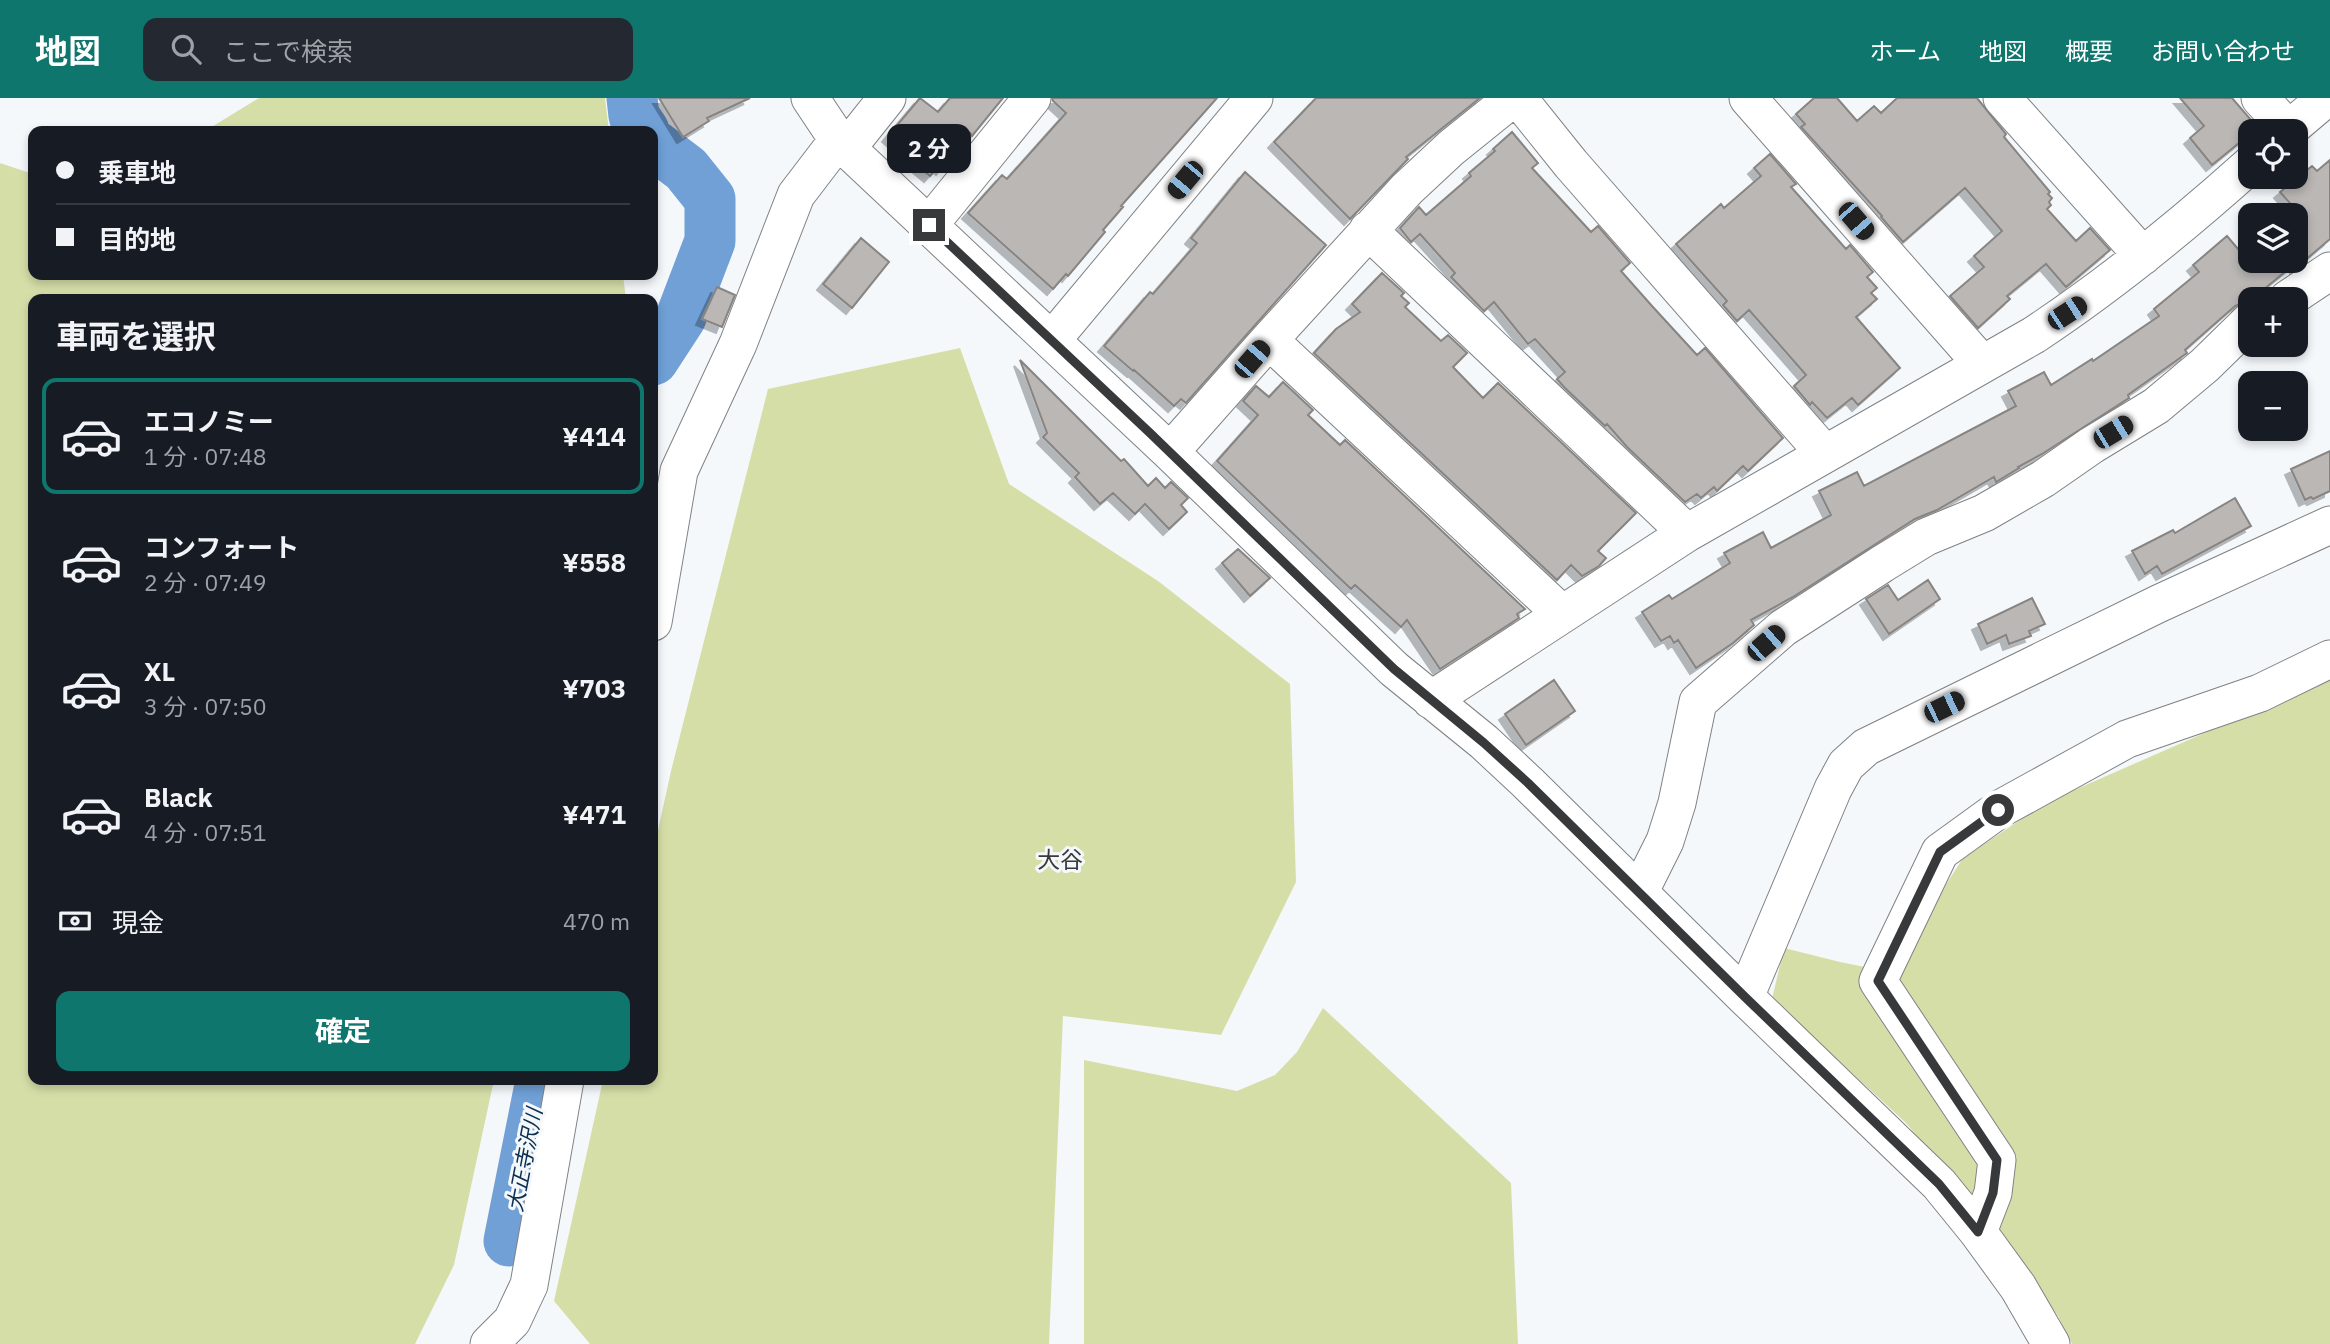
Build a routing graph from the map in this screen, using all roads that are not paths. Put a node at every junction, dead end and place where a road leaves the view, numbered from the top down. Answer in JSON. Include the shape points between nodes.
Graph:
{"nodes":[{"id":1,"x":810,"y":98,"type":"edge"},
{"id":2,"x":887,"y":98,"type":"edge"},
{"id":3,"x":1032,"y":98,"type":"edge"},
{"id":4,"x":1254,"y":98,"type":"edge"},
{"id":5,"x":1515,"y":98,"type":"edge"},
{"id":6,"x":1748,"y":98,"type":"edge"},
{"id":7,"x":2002,"y":98,"type":"edge"},
{"id":8,"x":2260,"y":98,"type":"edge"},
{"id":9,"x":2326,"y":98,"type":"edge"},
{"id":10,"x":2278,"y":119,"type":"edge"},
{"id":11,"x":2302,"y":119,"type":"edge"},
{"id":12,"x":843,"y":143,"type":"junction"},
{"id":13,"x":2238,"y":174,"type":"edge"},
{"id":14,"x":929,"y":225,"type":"junction"},
{"id":15,"x":1368,"y":230,"type":"junction"},
{"id":16,"x":2143,"y":256,"type":"junction"},
{"id":17,"x":2330,"y":271,"type":"edge"},
{"id":18,"x":2306,"y":287,"type":"edge"},
{"id":19,"x":2238,"y":333,"type":"edge"},
{"id":20,"x":1052,"y":340,"type":"junction"},
{"id":21,"x":1269,"y":340,"type":"junction"},
{"id":22,"x":1982,"y":364,"type":"junction"},
{"id":23,"x":1170,"y":452,"type":"junction"},
{"id":24,"x":1825,"y":454,"type":"junction"},
{"id":25,"x":2330,"y":525,"type":"edge"},
{"id":26,"x":1687,"y":533,"type":"junction"},
{"id":27,"x":658,"y":593,"type":"edge"},
{"id":28,"x":1562,"y":614,"type":"junction"},
{"id":29,"x":2330,"y":659,"type":"edge"},
{"id":30,"x":1431,"y":700,"type":"junction"},
{"id":31,"x":1639,"y":892,"type":"junction"},
{"id":32,"x":1745,"y":997,"type":"junction"},
{"id":33,"x":564,"y":1085,"type":"edge"},
{"id":34,"x":1978,"y":1232,"type":"junction"},
{"id":35,"x":489,"y":1344,"type":"edge"},
{"id":36,"x":2050,"y":1344,"type":"edge"}],
"edges":[{"from":1,"to":12,"type":"street"},
{"from":2,"to":12,"type":"street"},
{"from":3,"to":14,"type":"street"},
{"from":4,"to":20,"type":"street"},
{"from":5,"to":15,"type":"street","via":[[1451,148]]},
{"from":5,"to":24,"type":"street"},
{"from":6,"to":22,"type":"street"},
{"from":7,"to":16,"type":"street"},
{"from":8,"to":10,"type":"street"},
{"from":9,"to":11,"type":"street"},
{"from":12,"to":14,"type":"street"},
{"from":12,"to":27,"type":"street","via":[[796,195],[738,344],[679,471]]},
{"from":13,"to":16,"type":"street"},
{"from":14,"to":20,"type":"street"},
{"from":15,"to":21,"type":"street"},
{"from":15,"to":26,"type":"street"},
{"from":16,"to":22,"type":"street","via":[[2084,302]]},
{"from":17,"to":18,"type":"street"},
{"from":19,"to":31,"type":"street","via":[[2155,406],[2043,479],[1984,513],[1926,537],[1871,571],[1783,628],[1698,702],[1677,803],[1665,841]]},
{"from":20,"to":23,"type":"street"},
{"from":21,"to":23,"type":"street"},
{"from":21,"to":28,"type":"street"},
{"from":22,"to":24,"type":"street"},
{"from":23,"to":30,"type":"street"},
{"from":24,"to":26,"type":"street"},
{"from":25,"to":32,"type":"street","via":[[1866,747],[1846,765],[1833,789]]},
{"from":26,"to":28,"type":"street"},
{"from":28,"to":30,"type":"street"},
{"from":29,"to":34,"type":"street","via":[[2259,693],[2127,739],[1998,810],[1940,852],[1878,981],[1997,1160],[1993,1193]]},
{"from":30,"to":31,"type":"street","via":[[1519,775]]},
{"from":31,"to":32,"type":"street"},
{"from":32,"to":34,"type":"street","via":[[1939,1184]]},
{"from":33,"to":35,"type":"street","via":[[529,1285],[512,1321]]},
{"from":34,"to":36,"type":"street","via":[[2018,1287]]}]}
